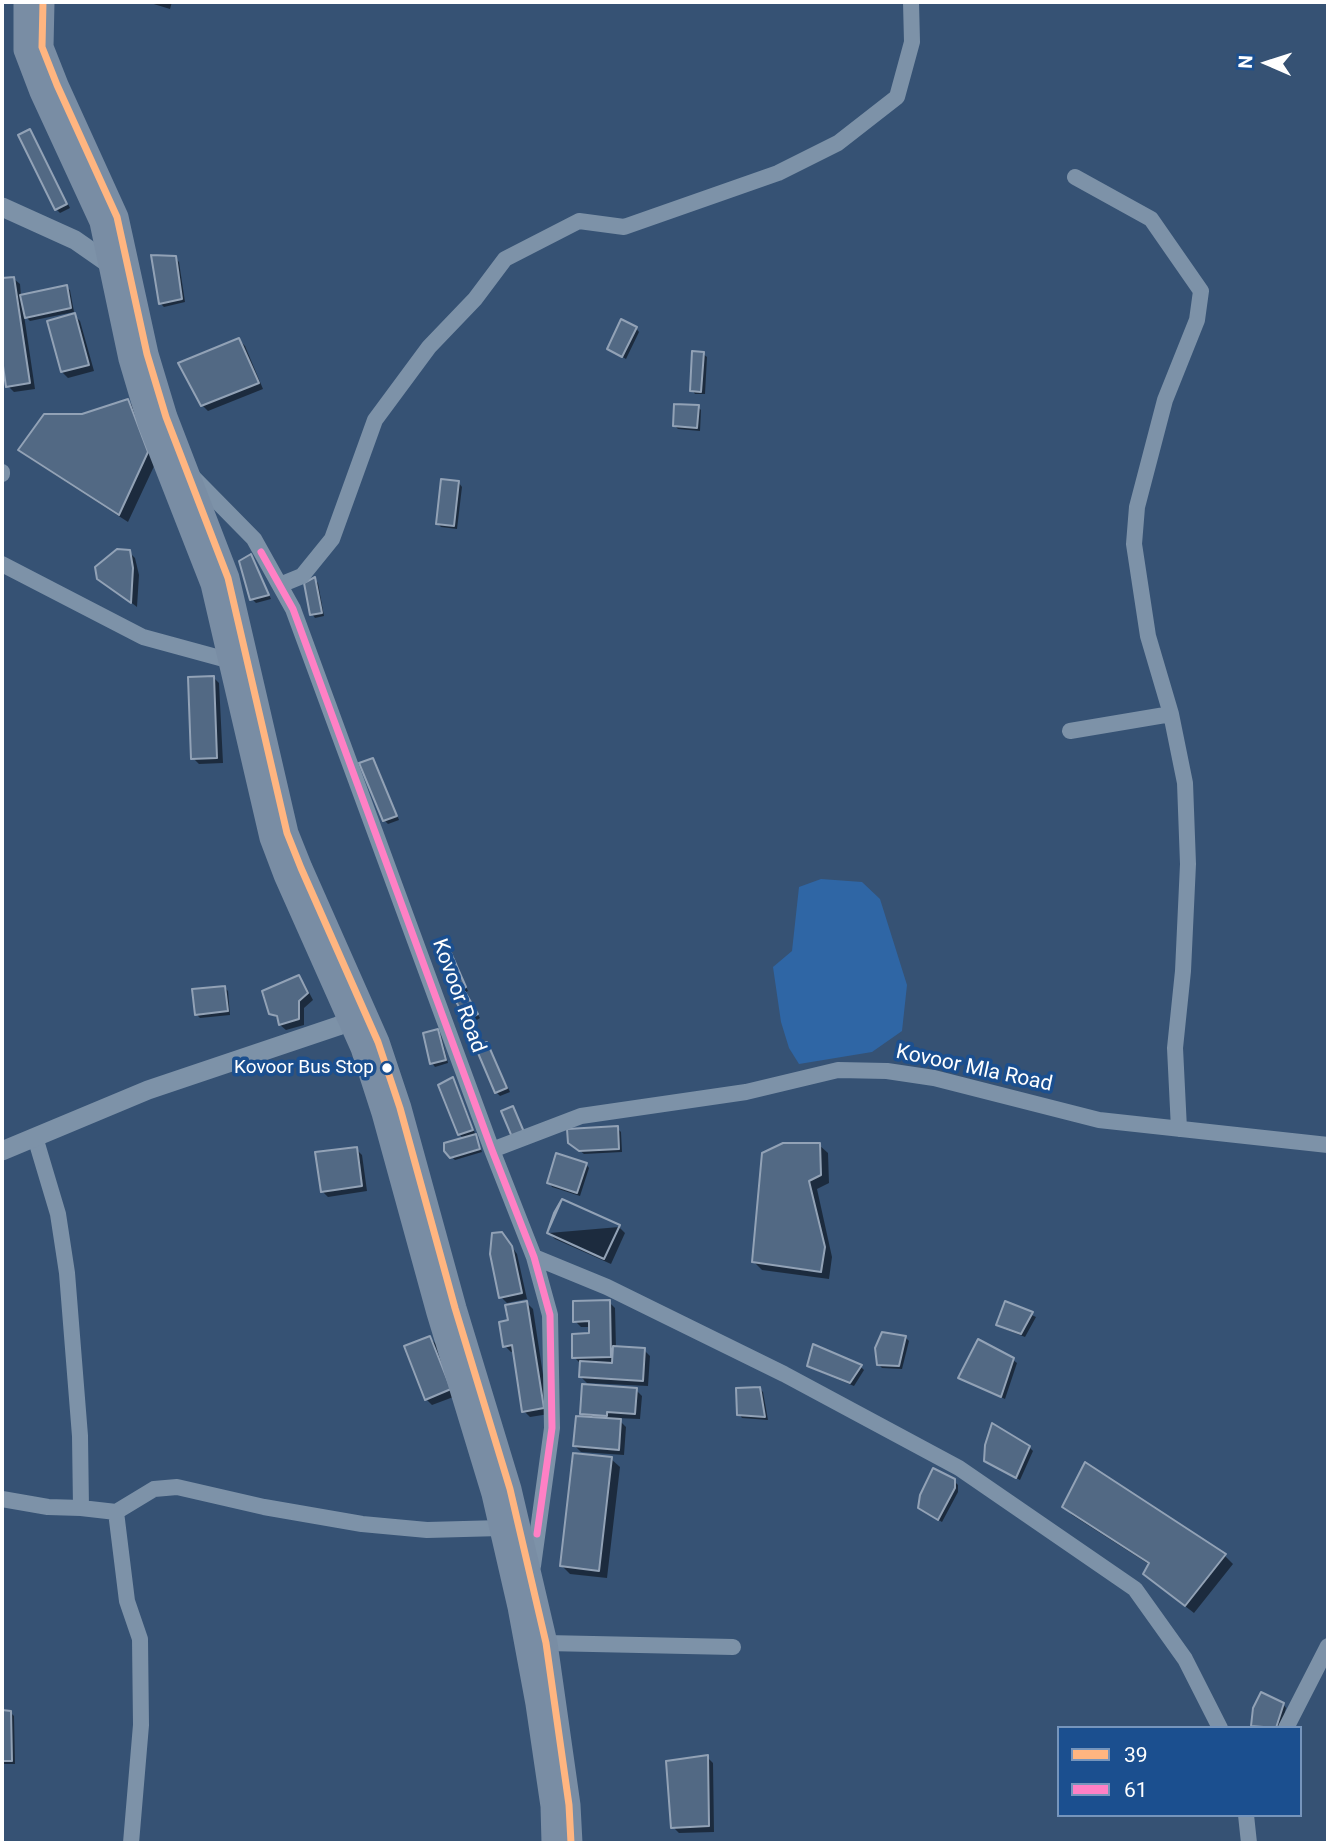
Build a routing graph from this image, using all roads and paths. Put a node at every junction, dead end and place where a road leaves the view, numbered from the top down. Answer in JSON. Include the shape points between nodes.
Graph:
{"nodes":[{"id":1,"x":25,"y":2,"type":"edge"},
{"id":2,"x":43,"y":2,"type":"edge"},
{"id":3,"x":911,"y":4,"type":"edge"},
{"id":4,"x":1075,"y":177,"type":"dead end"},
{"id":5,"x":2,"y":207,"type":"edge"},
{"id":6,"x":108,"y":263,"type":"junction"},
{"id":7,"x":176,"y":467,"type":"junction"},
{"id":8,"x":2,"y":564,"type":"edge"},
{"id":9,"x":280,"y":585,"type":"junction"},
{"id":10,"x":231,"y":661,"type":"junction"},
{"id":11,"x":1171,"y":714,"type":"junction"},
{"id":12,"x":1070,"y":732,"type":"dead end"},
{"id":13,"x":322,"y":935,"type":"junction"},
{"id":14,"x":358,"y":1017,"type":"junction"},
{"id":15,"x":1179,"y":1129,"type":"junction"},
{"id":16,"x":35,"y":1137,"type":"junction"},
{"id":17,"x":1328,"y":1145,"type":"edge"},
{"id":18,"x":492,"y":1150,"type":"junction"},
{"id":19,"x":2,"y":1151,"type":"edge"},
{"id":20,"x":534,"y":1257,"type":"junction"},
{"id":21,"x":2,"y":1499,"type":"edge"},
{"id":22,"x":81,"y":1508,"type":"junction"},
{"id":23,"x":116,"y":1512,"type":"junction"},
{"id":24,"x":501,"y":1528,"type":"junction"},
{"id":25,"x":531,"y":1579,"type":"junction"},
{"id":26,"x":528,"y":1605,"type":"junction"},
{"id":27,"x":546,"y":1643,"type":"junction"},
{"id":28,"x":1328,"y":1646,"type":"edge"},
{"id":29,"x":733,"y":1647,"type":"dead end"},
{"id":30,"x":1219,"y":1726,"type":"edge"},
{"id":31,"x":1287,"y":1726,"type":"edge"},
{"id":32,"x":1247,"y":1817,"type":"edge"},
{"id":33,"x":131,"y":1843,"type":"edge"},
{"id":34,"x":553,"y":1843,"type":"edge"},
{"id":35,"x":571,"y":1843,"type":"edge"},
{"id":36,"x":1249,"y":1843,"type":"edge"}],
"edges":[{"from":1,"to":6,"type":"main road","via":[[25,50],[101,222]]},
{"from":2,"to":7,"type":"main road","via":[[42,47],[117,217]]},
{"from":3,"to":9,"type":"street","via":[[912,42],[897,97],[838,143],[778,173],[624,227],[579,221],[505,259],[429,347],[375,420],[332,539],[302,576]]},
{"from":4,"to":11,"type":"street","via":[[1151,219],[1200,291],[1197,320],[1165,400],[1137,507],[1134,544],[1148,636]]},
{"from":5,"to":6,"type":"street","via":[[75,240]]},
{"from":6,"to":7,"type":"main road","via":[[149,423]]},
{"from":7,"to":9,"type":"street","name":"Kovoor Road","via":[[254,540]]},
{"from":7,"to":10,"type":"main road"},
{"from":7,"to":13,"type":"main road","via":[[228,578],[287,833]]},
{"from":8,"to":10,"type":"street","via":[[143,637]]},
{"from":9,"to":18,"type":"street","name":"Kovoor Road"},
{"from":10,"to":13,"type":"main road","via":[[271,838],[285,875]]},
{"from":11,"to":12,"type":"street"},
{"from":11,"to":15,"type":"street","via":[[1185,783],[1188,864],[1175,1048]]},
{"from":13,"to":14,"type":"main road"},
{"from":14,"to":16,"type":"street","via":[[148,1090]]},
{"from":14,"to":24,"type":"main road","via":[[362,1048]]},
{"from":14,"to":25,"type":"main road","via":[[378,1042],[400,1108],[510,1489]]},
{"from":15,"to":17,"type":"street","name":"Kovoor Mla Road"},
{"from":15,"to":18,"type":"street","name":"Kovoor Mla Road","via":[[1099,1120],[934,1078],[838,1070],[747,1092],[582,1116]]},
{"from":16,"to":19,"type":"street"},
{"from":16,"to":22,"type":"street","via":[[58,1214],[66,1273],[80,1436]]},
{"from":18,"to":20,"type":"street","name":"Kovoor Road"},
{"from":20,"to":25,"type":"street","name":"Kovoor Road","via":[[550,1315],[552,1428]]},
{"from":20,"to":30,"type":"street","via":[[607,1287],[784,1374],[959,1468],[1047,1528],[1135,1589],[1185,1659]]},
{"from":21,"to":22,"type":"street"},
{"from":22,"to":23,"type":"street"},
{"from":23,"to":24,"type":"street","via":[[153,1489],[177,1487],[362,1524],[427,1530]]},
{"from":23,"to":33,"type":"street","via":[[127,1601],[140,1639],[141,1725]]},
{"from":24,"to":26,"type":"main road"},
{"from":25,"to":26,"type":"main road"},
{"from":26,"to":27,"type":"main road"},
{"from":26,"to":34,"type":"main road"},
{"from":27,"to":29,"type":"street"},
{"from":27,"to":35,"type":"main road"},
{"from":28,"to":31,"type":"street"},
{"from":32,"to":36,"type":"street"}]}
